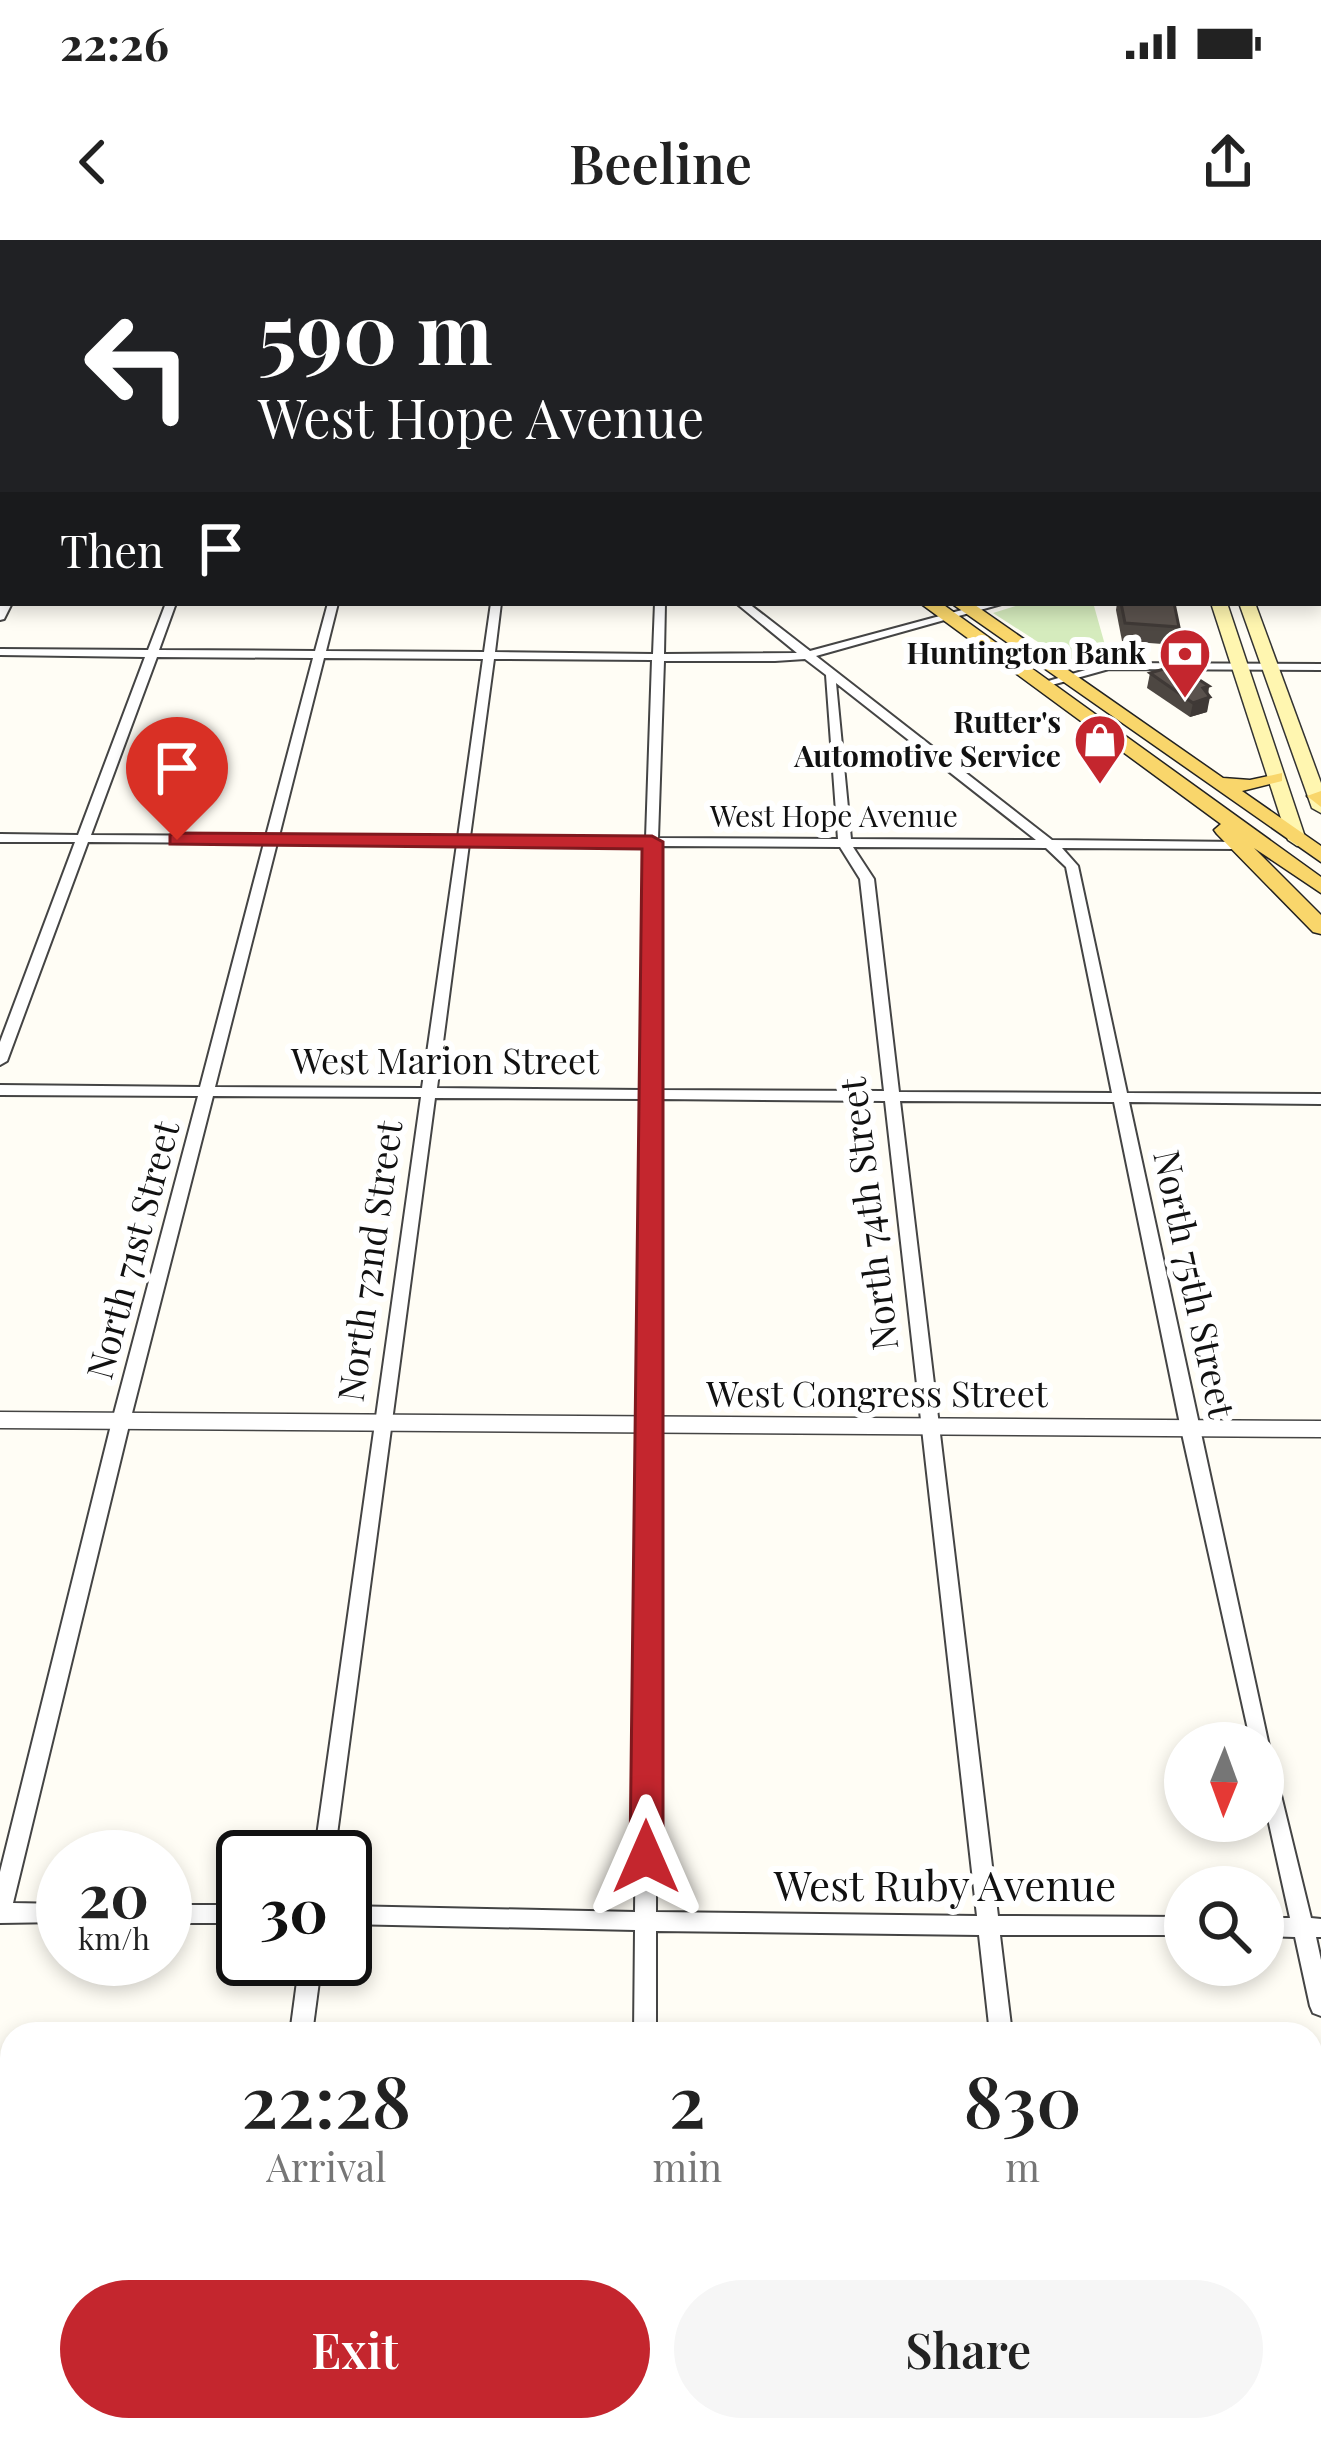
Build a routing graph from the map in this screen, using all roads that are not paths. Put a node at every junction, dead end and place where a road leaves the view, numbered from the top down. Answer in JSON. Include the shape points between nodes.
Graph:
{"nodes":[{"id":1,"x":170,"y":606,"type":"edge"},
{"id":2,"x":332,"y":606,"type":"edge"},
{"id":3,"x":496,"y":606,"type":"edge"},
{"id":4,"x":660,"y":606,"type":"edge"},
{"id":5,"x":745,"y":606,"type":"edge"},
{"id":6,"x":1221,"y":606,"type":"edge"},
{"id":7,"x":1248,"y":606,"type":"edge"},
{"id":8,"x":960,"y":610,"type":"edge"},
{"id":9,"x":0,"y":652,"type":"edge"},
{"id":10,"x":153,"y":652,"type":"junction"},
{"id":11,"x":320,"y":654,"type":"junction"},
{"id":12,"x":489,"y":655,"type":"junction"},
{"id":13,"x":808,"y":655,"type":"junction"},
{"id":14,"x":657,"y":657,"type":"junction"},
{"id":15,"x":1239,"y":666,"type":"junction"},
{"id":16,"x":1268,"y":666,"type":"junction"},
{"id":17,"x":1321,"y":667,"type":"edge"},
{"id":18,"x":1068,"y":676,"type":"junction"},
{"id":19,"x":830,"y":677,"type":"junction"},
{"id":20,"x":1041,"y":685,"type":"junction"},
{"id":21,"x":1275,"y":777,"type":"junction"},
{"id":22,"x":1223,"y":784,"type":"junction"},
{"id":23,"x":1204,"y":802,"type":"junction"},
{"id":24,"x":1319,"y":802,"type":"edge"},
{"id":25,"x":0,"y":838,"type":"edge"},
{"id":26,"x":84,"y":839,"type":"junction"},
{"id":27,"x":1297,"y":839,"type":"junction"},
{"id":28,"x":274,"y":840,"type":"junction"},
{"id":29,"x":462,"y":841,"type":"junction"},
{"id":30,"x":652,"y":842,"type":"junction"},
{"id":31,"x":845,"y":844,"type":"junction"},
{"id":32,"x":1235,"y":845,"type":"junction"},
{"id":33,"x":1051,"y":846,"type":"junction"},
{"id":34,"x":1321,"y":856,"type":"edge"},
{"id":35,"x":1315,"y":882,"type":"edge"},
{"id":36,"x":1321,"y":924,"type":"edge"},
{"id":37,"x":0,"y":1061,"type":"edge"},
{"id":38,"x":0,"y":1090,"type":"edge"},
{"id":39,"x":209,"y":1090,"type":"junction"},
{"id":40,"x":430,"y":1092,"type":"junction"},
{"id":41,"x":654,"y":1092,"type":"junction"},
{"id":42,"x":892,"y":1094,"type":"junction"},
{"id":43,"x":1122,"y":1098,"type":"junction"},
{"id":44,"x":1321,"y":1099,"type":"edge"},
{"id":45,"x":0,"y":1420,"type":"edge"},
{"id":46,"x":121,"y":1421,"type":"junction"},
{"id":47,"x":384,"y":1423,"type":"junction"},
{"id":48,"x":649,"y":1425,"type":"junction"},
{"id":49,"x":931,"y":1427,"type":"junction"},
{"id":50,"x":1190,"y":1429,"type":"junction"},
{"id":51,"x":1321,"y":1430,"type":"edge"},
{"id":52,"x":1256,"y":1722,"type":"edge"},
{"id":53,"x":1284,"y":1827,"type":"edge"},
{"id":54,"x":328,"y":1830,"type":"edge"},
{"id":55,"x":36,"y":1912,"type":"edge"},
{"id":56,"x":0,"y":1913,"type":"edge"},
{"id":57,"x":372,"y":1917,"type":"edge"},
{"id":58,"x":646,"y":1922,"type":"junction"},
{"id":59,"x":987,"y":1926,"type":"junction"},
{"id":60,"x":1164,"y":1926,"type":"edge"},
{"id":61,"x":1312,"y":1928,"type":"edge"},
{"id":62,"x":307,"y":1986,"type":"edge"},
{"id":63,"x":1321,"y":2006,"type":"edge"},
{"id":64,"x":303,"y":2022,"type":"edge"},
{"id":65,"x":645,"y":2022,"type":"edge"},
{"id":66,"x":999,"y":2022,"type":"edge"}],
"edges":[{"from":1,"to":10,"type":"street"},
{"from":2,"to":11,"type":"street","name":"North 71st Street"},
{"from":3,"to":12,"type":"street","name":"North 72nd Street"},
{"from":4,"to":14,"type":"street"},
{"from":5,"to":13,"type":"street"},
{"from":6,"to":15,"type":"main road"},
{"from":7,"to":16,"type":"main road"},
{"from":8,"to":13,"type":"street"},
{"from":8,"to":18,"type":"main road"},
{"from":8,"to":20,"type":"main road"},
{"from":9,"to":10,"type":"street"},
{"from":10,"to":11,"type":"street"},
{"from":10,"to":26,"type":"street"},
{"from":11,"to":12,"type":"street"},
{"from":11,"to":28,"type":"street","name":"North 71st Street"},
{"from":12,"to":14,"type":"street"},
{"from":12,"to":29,"type":"street","name":"North 72nd Street"},
{"from":13,"to":14,"type":"street"},
{"from":13,"to":19,"type":"street"},
{"from":14,"to":30,"type":"street"},
{"from":15,"to":16,"type":"street"},
{"from":15,"to":18,"type":"street","via":[[1109,666]]},
{"from":15,"to":21,"type":"main road"},
{"from":16,"to":17,"type":"street"},
{"from":16,"to":24,"type":"main road"},
{"from":18,"to":20,"type":"street"},
{"from":18,"to":22,"type":"main road"},
{"from":19,"to":31,"type":"street","name":"North 74th Street"},
{"from":19,"to":33,"type":"street"},
{"from":20,"to":23,"type":"main road"},
{"from":21,"to":22,"type":"main road"},
{"from":21,"to":27,"type":"main road"},
{"from":22,"to":27,"type":"main road"},
{"from":23,"to":32,"type":"main road"},
{"from":23,"to":35,"type":"main road"},
{"from":25,"to":26,"type":"street","name":"West Hope Avenue"},
{"from":26,"to":28,"type":"street","name":"West Hope Avenue"},
{"from":26,"to":37,"type":"street"},
{"from":27,"to":34,"type":"main road"},
{"from":27,"to":35,"type":"main road"},
{"from":28,"to":29,"type":"street","name":"West Hope Avenue"},
{"from":28,"to":39,"type":"street","name":"North 71st Street"},
{"from":29,"to":30,"type":"street","name":"West Hope Avenue"},
{"from":29,"to":40,"type":"street","name":"North 72nd Street"},
{"from":30,"to":31,"type":"street","name":"West Hope Avenue"},
{"from":30,"to":41,"type":"street"},
{"from":31,"to":33,"type":"street","name":"West Hope Avenue"},
{"from":31,"to":42,"type":"street","name":"North 74th Street","via":[[867,879]]},
{"from":32,"to":33,"type":"street","name":"West Hope Avenue"},
{"from":32,"to":36,"type":"main road"},
{"from":33,"to":43,"type":"street","name":"North 75th Street","via":[[1077,878]]},
{"from":35,"to":36,"type":"main road"},
{"from":38,"to":39,"type":"street","name":"West Marion Street"},
{"from":39,"to":40,"type":"street","name":"West Marion Street"},
{"from":39,"to":46,"type":"street","name":"North 71st Street"},
{"from":40,"to":41,"type":"street","name":"West Marion Street"},
{"from":40,"to":47,"type":"street","name":"North 72nd Street"},
{"from":41,"to":42,"type":"street","name":"West Marion Street"},
{"from":41,"to":48,"type":"street"},
{"from":42,"to":43,"type":"street","name":"West Marion Street"},
{"from":42,"to":49,"type":"street","name":"North 74th Street"},
{"from":43,"to":44,"type":"street","name":"West Marion Street"},
{"from":43,"to":50,"type":"street","name":"North 75th Street"},
{"from":45,"to":46,"type":"street","name":"West Congress Street"},
{"from":46,"to":47,"type":"street","name":"West Congress Street"},
{"from":46,"to":56,"type":"street","name":"North 71st Street"},
{"from":47,"to":48,"type":"street","name":"West Congress Street"},
{"from":47,"to":54,"type":"street","name":"North 72nd Street"},
{"from":48,"to":49,"type":"street","name":"West Congress Street"},
{"from":48,"to":58,"type":"street"},
{"from":49,"to":50,"type":"street","name":"West Congress Street"},
{"from":49,"to":59,"type":"street","name":"North 74th Street"},
{"from":50,"to":51,"type":"street","name":"West Congress Street"},
{"from":50,"to":52,"type":"street","name":"North 75th Street"},
{"from":53,"to":61,"type":"street","name":"North 75th Street"},
{"from":55,"to":56,"type":"street"},
{"from":57,"to":58,"type":"street","name":"West Ruby Avenue"},
{"from":58,"to":59,"type":"street","name":"West Ruby Avenue"},
{"from":58,"to":65,"type":"street"},
{"from":59,"to":60,"type":"street","name":"West Ruby Avenue"},
{"from":59,"to":66,"type":"street","name":"North 74th Street"},
{"from":61,"to":63,"type":"street","name":"North 75th Street"},
{"from":62,"to":64,"type":"street"}]}
